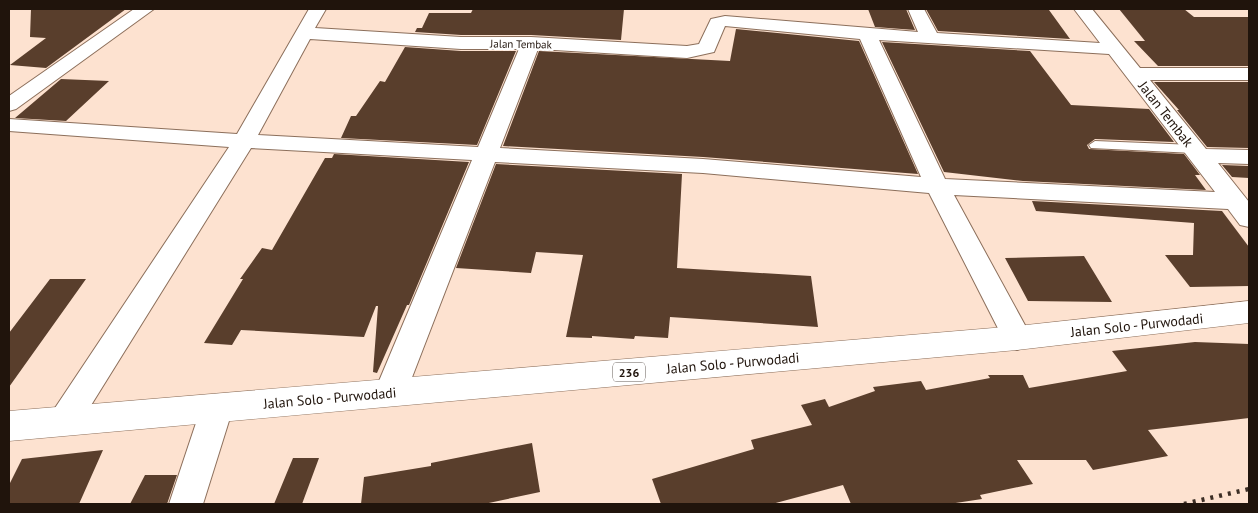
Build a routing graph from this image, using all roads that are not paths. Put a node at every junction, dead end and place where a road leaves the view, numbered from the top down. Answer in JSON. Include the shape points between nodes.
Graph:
{"nodes":[{"id":1,"x":145,"y":9,"type":"edge"},
{"id":2,"x":317,"y":9,"type":"edge"},
{"id":3,"x":916,"y":9,"type":"edge"},
{"id":4,"x":1083,"y":9,"type":"edge"},
{"id":5,"x":778,"y":17,"type":"edge"},
{"id":6,"x":304,"y":33,"type":"junction"},
{"id":7,"x":867,"y":34,"type":"junction"},
{"id":8,"x":930,"y":37,"type":"junction"},
{"id":9,"x":531,"y":44,"type":"junction"},
{"id":10,"x":1114,"y":49,"type":"junction"},
{"id":11,"x":1134,"y":74,"type":"junction"},
{"id":12,"x":1249,"y":74,"type":"edge"},
{"id":13,"x":9,"y":105,"type":"edge"},
{"id":14,"x":9,"y":124,"type":"edge"},
{"id":15,"x":244,"y":141,"type":"junction"},
{"id":16,"x":1095,"y":145,"type":"dead end"},
{"id":17,"x":1196,"y":152,"type":"junction"},
{"id":18,"x":486,"y":155,"type":"junction"},
{"id":19,"x":1249,"y":157,"type":"edge"},
{"id":20,"x":938,"y":186,"type":"junction"},
{"id":21,"x":1235,"y":201,"type":"junction"},
{"id":22,"x":1249,"y":219,"type":"edge"},
{"id":23,"x":1249,"y":312,"type":"edge"},
{"id":24,"x":1017,"y":338,"type":"junction"},
{"id":25,"x":390,"y":393,"type":"junction"},
{"id":26,"x":217,"y":408,"type":"junction"},
{"id":27,"x":64,"y":421,"type":"junction"},
{"id":28,"x":9,"y":426,"type":"edge"},
{"id":29,"x":186,"y":504,"type":"edge"}],
"edges":[{"from":1,"to":13,"type":"street"},
{"from":2,"to":6,"type":"street"},
{"from":3,"to":8,"type":"street"},
{"from":4,"to":10,"type":"street","name":"Jalan Tembak"},
{"from":5,"to":7,"type":"street"},
{"from":5,"to":9,"type":"street","name":"Jalan Tembak","via":[[720,21],[707,48],[697,52]]},
{"from":6,"to":9,"type":"street","name":"Jalan Tembak"},
{"from":6,"to":15,"type":"street"},
{"from":7,"to":8,"type":"street"},
{"from":7,"to":20,"type":"street"},
{"from":8,"to":10,"type":"street"},
{"from":9,"to":18,"type":"street"},
{"from":10,"to":11,"type":"street","name":"Jalan Tembak"},
{"from":11,"to":12,"type":"street"},
{"from":11,"to":17,"type":"street","name":"Jalan Tembak"},
{"from":14,"to":15,"type":"street"},
{"from":15,"to":18,"type":"street"},
{"from":15,"to":27,"type":"street"},
{"from":16,"to":17,"type":"lane"},
{"from":17,"to":19,"type":"street"},
{"from":17,"to":21,"type":"street","name":"Jalan Tembak"},
{"from":18,"to":20,"type":"street","via":[[703,166]]},
{"from":18,"to":25,"type":"street"},
{"from":20,"to":21,"type":"street"},
{"from":20,"to":24,"type":"street"},
{"from":21,"to":22,"type":"street","name":"Jalan Tembak"},
{"from":23,"to":24,"type":"main road","name":"Jalan Solo - Purwodadi","number":"236"},
{"from":24,"to":25,"type":"main road","name":"Jalan Solo - Purwodadi","number":"236"},
{"from":25,"to":26,"type":"main road","name":"Jalan Solo - Purwodadi","number":"236"},
{"from":26,"to":27,"type":"main road","name":"Jalan Solo - Purwodadi","number":"236"},
{"from":26,"to":29,"type":"street"},
{"from":27,"to":28,"type":"main road","name":"Jalan Solo - Purwodadi","number":"236"}]}
